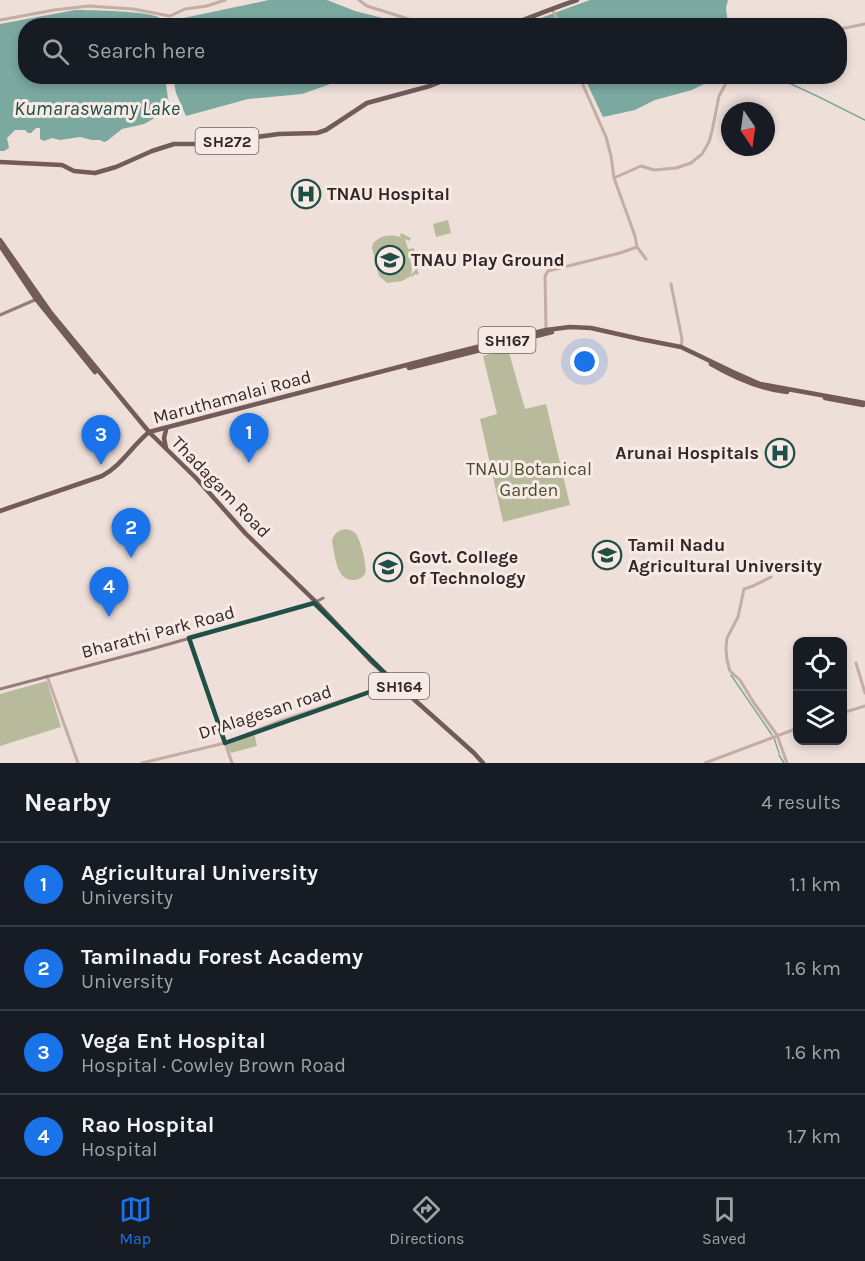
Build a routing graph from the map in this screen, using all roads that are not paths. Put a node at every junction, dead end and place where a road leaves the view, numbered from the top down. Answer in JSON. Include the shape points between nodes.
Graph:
{"nodes":[{"id":1,"x":225,"y":0,"type":"edge"},
{"id":2,"x":359,"y":0,"type":"edge"},
{"id":3,"x":577,"y":0,"type":"edge"},
{"id":4,"x":217,"y":1,"type":"edge"},
{"id":5,"x":551,"y":8,"type":"junction"},
{"id":6,"x":405,"y":18,"type":"edge"},
{"id":7,"x":530,"y":18,"type":"edge"},
{"id":8,"x":557,"y":18,"type":"edge"},
{"id":9,"x":0,"y":20,"type":"edge"},
{"id":10,"x":865,"y":24,"type":"edge"},
{"id":11,"x":847,"y":28,"type":"edge"},
{"id":12,"x":435,"y":84,"type":"edge"},
{"id":13,"x":583,"y":84,"type":"edge"},
{"id":14,"x":726,"y":84,"type":"edge"},
{"id":15,"x":0,"y":162,"type":"edge"},
{"id":16,"x":614,"y":178,"type":"junction"},
{"id":17,"x":0,"y":240,"type":"edge"},
{"id":18,"x":0,"y":245,"type":"edge"},
{"id":19,"x":637,"y":247,"type":"junction"},
{"id":20,"x":646,"y":260,"type":"dead end"},
{"id":21,"x":671,"y":284,"type":"dead end"},
{"id":22,"x":38,"y":299,"type":"junction"},
{"id":23,"x":0,"y":315,"type":"edge"},
{"id":24,"x":546,"y":332,"type":"junction"},
{"id":25,"x":681,"y":347,"type":"junction"},
{"id":26,"x":865,"y":404,"type":"edge"},
{"id":27,"x":166,"y":430,"type":"junction"},
{"id":28,"x":150,"y":432,"type":"junction"},
{"id":29,"x":166,"y":448,"type":"junction"},
{"id":30,"x":0,"y":511,"type":"edge"},
{"id":31,"x":771,"y":577,"type":"dead end"},
{"id":32,"x":322,"y":598,"type":"dead end"},
{"id":33,"x":316,"y":603,"type":"junction"},
{"id":34,"x":189,"y":638,"type":"junction"},
{"id":35,"x":855,"y":663,"type":"dead end"},
{"id":36,"x":46,"y":676,"type":"junction"},
{"id":37,"x":395,"y":683,"type":"junction"},
{"id":38,"x":0,"y":689,"type":"edge"},
{"id":39,"x":865,"y":693,"type":"edge"},
{"id":40,"x":865,"y":706,"type":"edge"},
{"id":41,"x":847,"y":712,"type":"edge"},
{"id":42,"x":793,"y":730,"type":"edge"},
{"id":43,"x":777,"y":735,"type":"junction"},
{"id":44,"x":225,"y":743,"type":"junction"},
{"id":45,"x":78,"y":763,"type":"edge"},
{"id":46,"x":142,"y":763,"type":"edge"},
{"id":47,"x":232,"y":763,"type":"edge"},
{"id":48,"x":483,"y":763,"type":"edge"},
{"id":49,"x":705,"y":763,"type":"edge"},
{"id":50,"x":788,"y":763,"type":"edge"}],
"edges":[{"from":1,"to":4,"type":"street"},
{"from":2,"to":6,"type":"street"},
{"from":3,"to":5,"type":"main road"},
{"from":4,"to":9,"type":"street","via":[[170,16],[89,6]]},
{"from":5,"to":7,"type":"main road"},
{"from":5,"to":8,"type":"street"},
{"from":10,"to":11,"type":"street"},
{"from":12,"to":15,"type":"main road","number":"SH272","via":[[367,103],[317,133],[174,144],[95,173],[74,171],[62,165]]},
{"from":13,"to":16,"type":"street","via":[[606,137]]},
{"from":14,"to":16,"type":"street","via":[[702,154],[676,168],[654,170],[641,166]]},
{"from":16,"to":19,"type":"street"},
{"from":17,"to":22,"type":"main road","name":"Thadagam Road","number":"SH164"},
{"from":18,"to":22,"type":"main road","name":"Thadagam Road","number":"SH164"},
{"from":19,"to":20,"type":"street"},
{"from":19,"to":24,"type":"street","via":[[548,271]]},
{"from":21,"to":25,"type":"street"},
{"from":22,"to":23,"type":"main road"},
{"from":22,"to":28,"type":"main road","name":"Thadagam Road","number":"SH164"},
{"from":24,"to":25,"type":"main road","name":"Maruthamalai Road","number":"SH167","via":[[591,328]]},
{"from":24,"to":26,"type":"main road","name":"Maruthamalai Road","number":"SH167","via":[[602,332],[685,351],[764,388]]},
{"from":24,"to":27,"type":"main road","name":"Maruthamalai Road","number":"SH167"},
{"from":24,"to":28,"type":"main road","name":"Maruthamalai Road","number":"SH167"},
{"from":25,"to":26,"type":"main road","name":"Maruthamalai Road","number":"SH167","via":[[760,384]]},
{"from":27,"to":28,"type":"main road","name":"Maruthamalai Road","number":"SH167"},
{"from":27,"to":29,"type":"main road"},
{"from":28,"to":29,"type":"main road","name":"Thadagam Road","number":"SH164"},
{"from":28,"to":30,"type":"main road","number":"SH167","via":[[102,476]]},
{"from":28,"to":33,"type":"main road","name":"Thadagam Road","number":"SH164","via":[[246,536]]},
{"from":29,"to":33,"type":"main road","name":"Thadagam Road","number":"SH164"},
{"from":31,"to":43,"type":"street","via":[[744,589],[726,648],[730,670]]},
{"from":32,"to":33,"type":"main road","name":"Bharathi Park Road"},
{"from":33,"to":34,"type":"main road","name":"Bharathi Park Road"},
{"from":33,"to":37,"type":"main road","name":"Thadagam Road","number":"SH164"},
{"from":34,"to":36,"type":"main road","name":"Bharathi Park Road"},
{"from":34,"to":44,"type":"street"},
{"from":35,"to":39,"type":"street"},
{"from":36,"to":38,"type":"main road","name":"Bharathi Park Road"},
{"from":36,"to":45,"type":"street"},
{"from":37,"to":44,"type":"street","name":"Dr Alagesan road"},
{"from":37,"to":48,"type":"main road","name":"Thadagam Road","number":"SH164"},
{"from":40,"to":41,"type":"street"},
{"from":42,"to":43,"type":"street"},
{"from":43,"to":49,"type":"street"},
{"from":43,"to":50,"type":"street"},
{"from":44,"to":46,"type":"street","name":"Dr Alagesan road"},
{"from":44,"to":47,"type":"street"}]}
